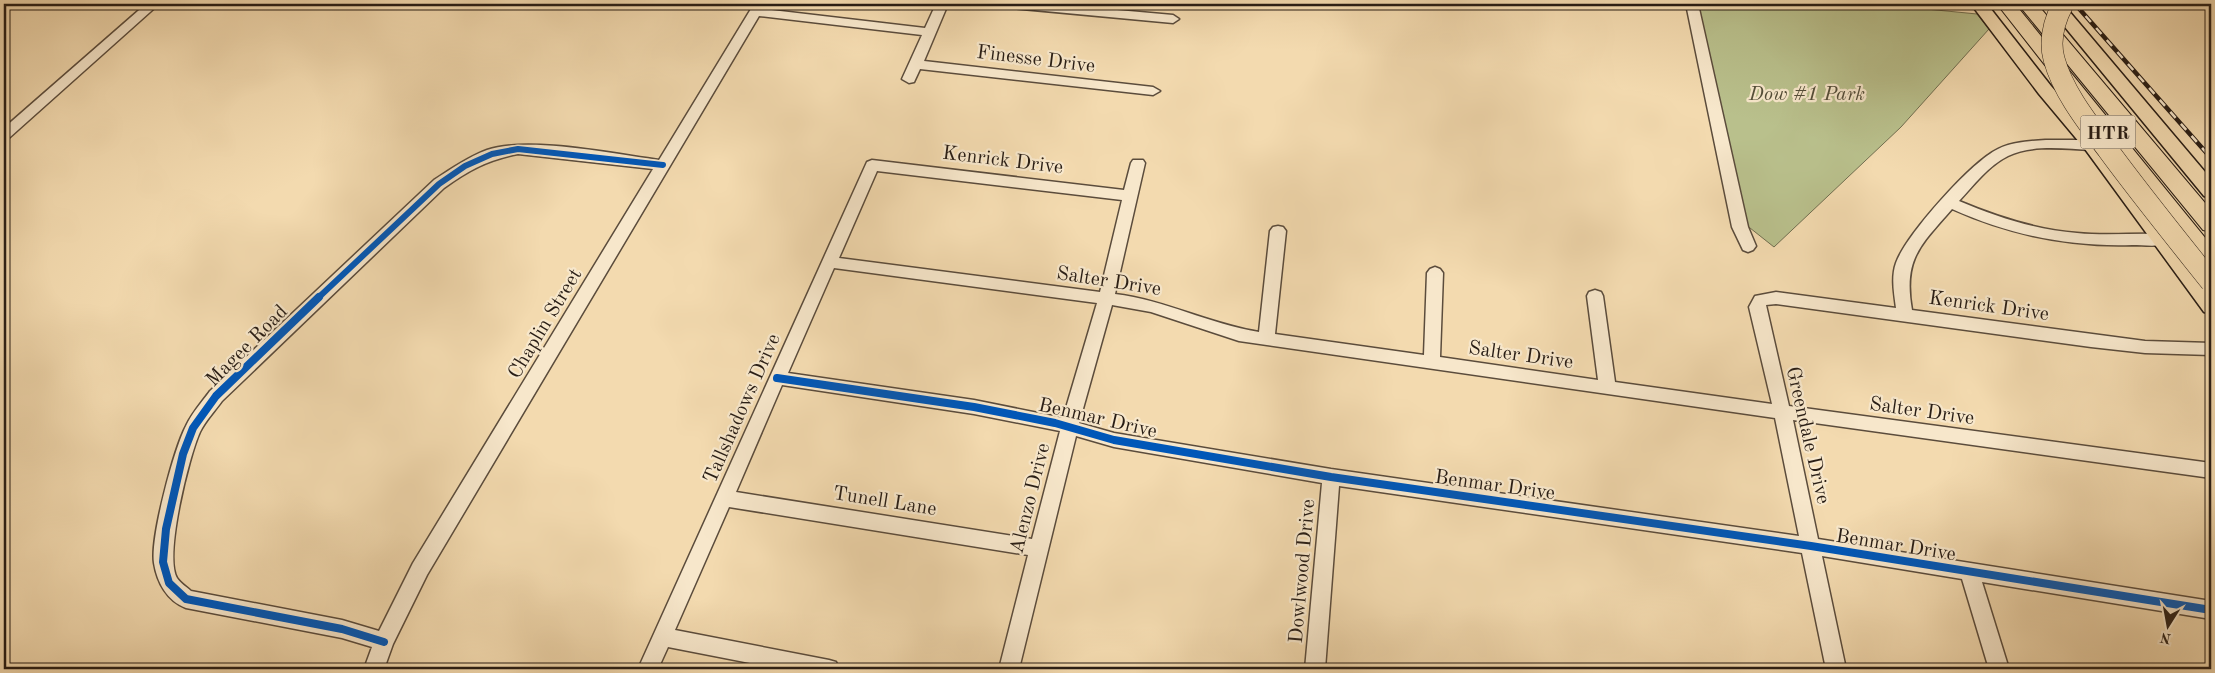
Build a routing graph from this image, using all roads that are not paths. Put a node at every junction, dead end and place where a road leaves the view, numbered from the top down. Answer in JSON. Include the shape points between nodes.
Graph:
{"nodes":[{"id":1,"x":153,"y":4,"type":"edge"},
{"id":2,"x":942,"y":4,"type":"edge"},
{"id":3,"x":1012,"y":4,"type":"edge"},
{"id":4,"x":1692,"y":4,"type":"edge"},
{"id":5,"x":1979,"y":4,"type":"edge"},
{"id":6,"x":2006,"y":4,"type":"edge"},
{"id":7,"x":2027,"y":4,"type":"edge"},
{"id":8,"x":2056,"y":4,"type":"edge"},
{"id":9,"x":758,"y":8,"type":"edge"},
{"id":10,"x":1173,"y":19,"type":"dead end"},
{"id":11,"x":929,"y":32,"type":"junction"},
{"id":12,"x":915,"y":64,"type":"junction"},
{"id":13,"x":908,"y":79,"type":"dead end"},
{"id":14,"x":1153,"y":91,"type":"dead end"},
{"id":15,"x":4,"y":135,"type":"edge"},
{"id":16,"x":2092,"y":145,"type":"junction"},
{"id":17,"x":1138,"y":163,"type":"dead end"},
{"id":18,"x":663,"y":165,"type":"junction"},
{"id":19,"x":872,"y":165,"type":"joint"},
{"id":20,"x":2211,"y":191,"type":"edge"},
{"id":21,"x":1129,"y":196,"type":"junction"},
{"id":22,"x":1949,"y":202,"type":"junction"},
{"id":23,"x":2211,"y":224,"type":"edge"},
{"id":24,"x":1278,"y":231,"type":"dead end"},
{"id":25,"x":2171,"y":242,"type":"junction"},
{"id":26,"x":1748,"y":246,"type":"dead end"},
{"id":27,"x":2211,"y":260,"type":"edge"},
{"id":28,"x":829,"y":262,"type":"junction"},
{"id":29,"x":1436,"y":273,"type":"dead end"},
{"id":30,"x":2211,"y":275,"type":"edge"},
{"id":31,"x":2211,"y":282,"type":"edge"},
{"id":32,"x":1596,"y":296,"type":"dead end"},
{"id":33,"x":1106,"y":299,"type":"junction"},
{"id":34,"x":1761,"y":300,"type":"joint"},
{"id":35,"x":2211,"y":306,"type":"edge"},
{"id":36,"x":1905,"y":314,"type":"junction"},
{"id":37,"x":1266,"y":339,"type":"junction"},
{"id":38,"x":2211,"y":349,"type":"edge"},
{"id":39,"x":1432,"y":363,"type":"junction"},
{"id":40,"x":778,"y":378,"type":"junction"},
{"id":41,"x":1607,"y":388,"type":"junction"},
{"id":42,"x":1782,"y":411,"type":"junction"},
{"id":43,"x":1069,"y":428,"type":"junction"},
{"id":44,"x":2211,"y":471,"type":"edge"},
{"id":45,"x":1331,"y":477,"type":"junction"},
{"id":46,"x":724,"y":498,"type":"junction"},
{"id":47,"x":1811,"y":546,"type":"junction"},
{"id":48,"x":1039,"y":548,"type":"junction"},
{"id":49,"x":1970,"y":573,"type":"junction"},
{"id":50,"x":2211,"y":610,"type":"edge"},
{"id":51,"x":662,"y":637,"type":"junction"},
{"id":52,"x":384,"y":642,"type":"junction"},
{"id":53,"x":374,"y":669,"type":"edge"},
{"id":54,"x":648,"y":669,"type":"edge"},
{"id":55,"x":829,"y":669,"type":"edge"},
{"id":56,"x":1009,"y":669,"type":"edge"},
{"id":57,"x":1315,"y":669,"type":"edge"},
{"id":58,"x":1836,"y":669,"type":"edge"},
{"id":59,"x":1999,"y":669,"type":"edge"}],
"edges":[{"from":1,"to":15,"type":"street"},
{"from":2,"to":11,"type":"street"},
{"from":3,"to":10,"type":"street"},
{"from":4,"to":26,"type":"street","via":[[1740,226]]},
{"from":5,"to":16,"type":"main road"},
{"from":6,"to":27,"type":"highway","number":"HTR"},
{"from":7,"to":23,"type":"highway","number":"HTR"},
{"from":8,"to":20,"type":"main road"},
{"from":8,"to":25,"type":"highway","bridge":true,"via":[[2052,41],[2054,59],[2075,106]]},
{"from":9,"to":11,"type":"street"},
{"from":9,"to":18,"type":"street","name":"Chaplin Street"},
{"from":11,"to":12,"type":"street"},
{"from":12,"to":13,"type":"street"},
{"from":12,"to":14,"type":"street","name":"Finesse Drive"},
{"from":16,"to":22,"type":"street","via":[[2036,146],[2000,153],[1989,160]]},
{"from":16,"to":25,"type":"highway"},
{"from":17,"to":21,"type":"street","name":"Alenzo Drive"},
{"from":18,"to":52,"type":"street","name":"Chaplin Street","via":[[420,568]]},
{"from":18,"to":52,"type":"street","name":"Magee Road","via":[[518,150],[492,154],[464,166],[439,184],[266,346],[216,396],[193,428],[183,454],[166,529],[162,562],[169,583],[186,599],[342,629]]},
{"from":19,"to":21,"type":"street","name":"Kenrick Drive"},
{"from":19,"to":28,"type":"street","name":"Tallshadows Drive"},
{"from":21,"to":33,"type":"street","name":"Alenzo Drive"},
{"from":22,"to":25,"type":"street","via":[[2000,224],[2052,237]]},
{"from":22,"to":36,"type":"street","via":[[1904,260],[1900,286]]},
{"from":24,"to":37,"type":"street"},
{"from":25,"to":30,"type":"highway"},
{"from":25,"to":31,"type":"highway","bridge":true},
{"from":25,"to":35,"type":"main road"},
{"from":28,"to":33,"type":"street","name":"Salter Drive"},
{"from":28,"to":40,"type":"street","name":"Tallshadows Drive"},
{"from":29,"to":39,"type":"street"},
{"from":32,"to":41,"type":"street"},
{"from":33,"to":37,"type":"street","name":"Salter Drive","via":[[1148,305],[1218,330]]},
{"from":33,"to":43,"type":"street","name":"Alenzo Drive"},
{"from":34,"to":36,"type":"street","name":"Kenrick Drive","via":[[1776,298]]},
{"from":34,"to":42,"type":"street","name":"Greendale Drive","via":[[1757,307]]},
{"from":36,"to":38,"type":"street","name":"Kenrick Drive","via":[[2091,341]]},
{"from":37,"to":39,"type":"street","name":"Salter Drive"},
{"from":39,"to":41,"type":"street","name":"Salter Drive"},
{"from":40,"to":43,"type":"street","name":"Benmar Drive","via":[[974,407]]},
{"from":40,"to":46,"type":"street","name":"Tallshadows Drive"},
{"from":41,"to":42,"type":"street","name":"Salter Drive"},
{"from":42,"to":44,"type":"street","name":"Salter Drive"},
{"from":42,"to":47,"type":"street","name":"Greendale Drive"},
{"from":43,"to":45,"type":"street","name":"Benmar Drive","via":[[1114,440]]},
{"from":43,"to":48,"type":"street","name":"Alenzo Drive"},
{"from":45,"to":47,"type":"street","name":"Benmar Drive"},
{"from":45,"to":57,"type":"street","name":"Dowlwood Drive"},
{"from":46,"to":48,"type":"street","name":"Tunell Lane"},
{"from":46,"to":51,"type":"street","name":"Tallshadows Drive"},
{"from":47,"to":49,"type":"street","name":"Benmar Drive"},
{"from":47,"to":58,"type":"street","name":"Greendale Drive"},
{"from":48,"to":56,"type":"street","name":"Alenzo Drive"},
{"from":49,"to":50,"type":"street","name":"Benmar Drive"},
{"from":49,"to":59,"type":"street"},
{"from":51,"to":54,"type":"street","name":"Tallshadows Drive"},
{"from":51,"to":55,"type":"street"},
{"from":52,"to":53,"type":"street","name":"Chaplin Street"}]}
